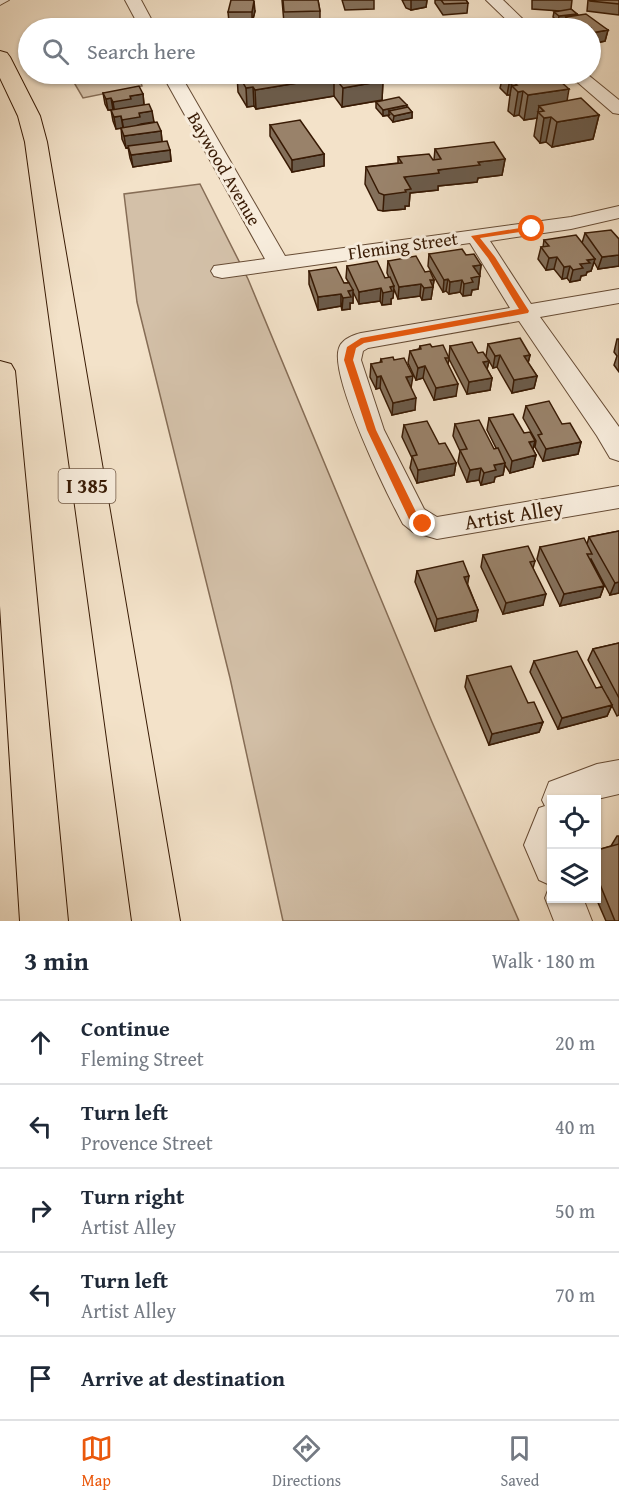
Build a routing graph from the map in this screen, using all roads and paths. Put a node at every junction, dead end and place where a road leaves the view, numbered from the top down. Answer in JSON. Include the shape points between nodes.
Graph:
{"nodes":[{"id":1,"x":133,"y":0,"type":"edge"},
{"id":2,"x":494,"y":0,"type":"edge"},
{"id":3,"x":142,"y":18,"type":"edge"},
{"id":4,"x":513,"y":18,"type":"edge"},
{"id":5,"x":0,"y":57,"type":"edge"},
{"id":6,"x":177,"y":84,"type":"edge"},
{"id":7,"x":589,"y":84,"type":"edge"},
{"id":8,"x":619,"y":109,"type":"edge"},
{"id":9,"x":619,"y":212,"type":"edge"},
{"id":10,"x":475,"y":236,"type":"junction"},
{"id":11,"x":278,"y":263,"type":"junction"},
{"id":12,"x":222,"y":271,"type":"dead end"},
{"id":13,"x":619,"y":296,"type":"edge"},
{"id":14,"x":525,"y":311,"type":"junction"},
{"id":15,"x":0,"y":371,"type":"edge"},
{"id":16,"x":615,"y":437,"type":"edge"},
{"id":17,"x":619,"y":497,"type":"edge"},
{"id":18,"x":619,"y":777,"type":"edge"},
{"id":19,"x":562,"y":795,"type":"edge"},
{"id":20,"x":547,"y":832,"type":"edge"},
{"id":21,"x":547,"y":856,"type":"edge"},
{"id":22,"x":566,"y":903,"type":"edge"},
{"id":23,"x":44,"y":921,"type":"edge"},
{"id":24,"x":156,"y":921,"type":"edge"},
{"id":25,"x":573,"y":921,"type":"edge"}],
"edges":[{"from":1,"to":3,"type":"street"},
{"from":2,"to":4,"type":"street"},
{"from":5,"to":24,"type":"highway","number":"I 385","via":[[29,116],[36,142]]},
{"from":6,"to":11,"type":"street","name":"Baywood Avenue"},
{"from":7,"to":8,"type":"street"},
{"from":9,"to":10,"type":"street","name":"Fleming Street"},
{"from":10,"to":11,"type":"street","name":"Fleming Street"},
{"from":10,"to":14,"type":"street"},
{"from":11,"to":12,"type":"street","name":"Fleming Street"},
{"from":13,"to":14,"type":"street"},
{"from":14,"to":16,"type":"street"},
{"from":14,"to":17,"type":"street","name":"Artist Alley","via":[[361,341],[351,347],[349,360],[371,430],[413,516],[437,528]]},
{"from":15,"to":23,"type":"highway"},
{"from":18,"to":19,"type":"street"},
{"from":20,"to":21,"type":"street","via":[[542,844]]},
{"from":22,"to":25,"type":"street"}]}
